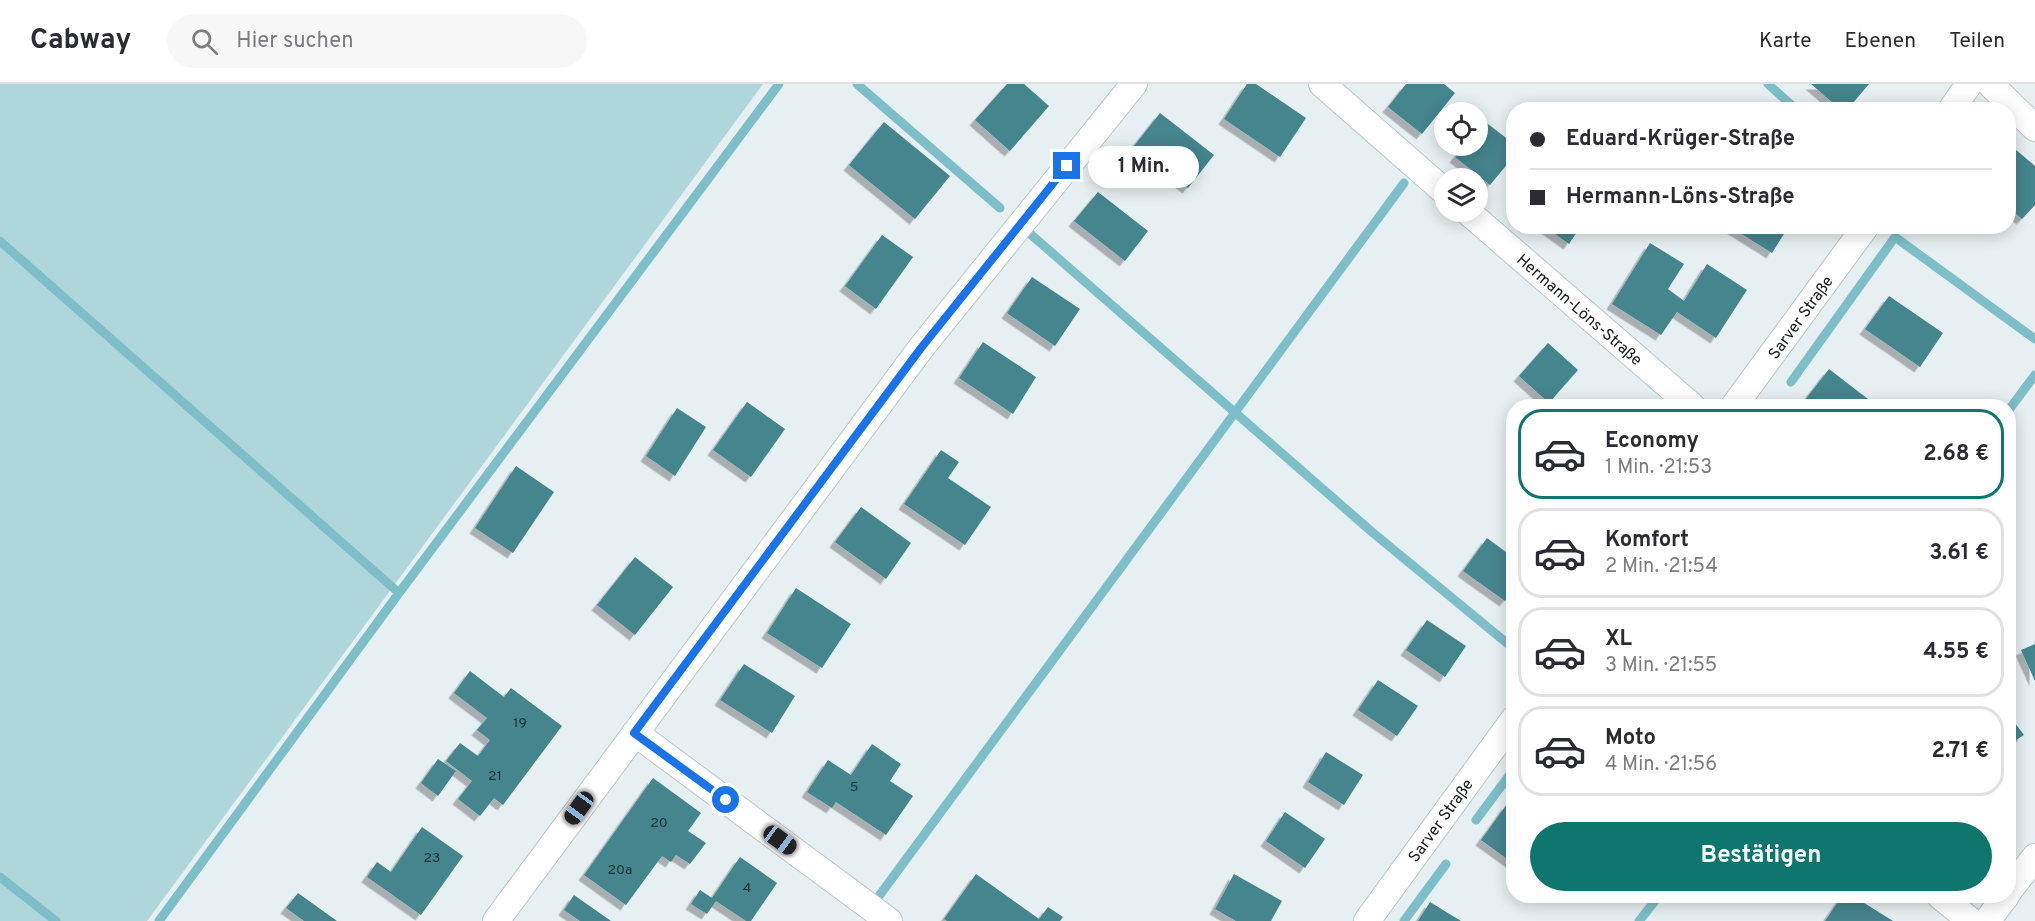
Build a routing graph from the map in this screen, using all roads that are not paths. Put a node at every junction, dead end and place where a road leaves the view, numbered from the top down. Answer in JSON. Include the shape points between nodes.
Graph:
{"nodes":[{"id":1,"x":1134,"y":84,"type":"edge"},
{"id":2,"x":1322,"y":84,"type":"edge"},
{"id":3,"x":1969,"y":84,"type":"edge"},
{"id":4,"x":1990,"y":84,"type":"edge"},
{"id":5,"x":1957,"y":102,"type":"edge"},
{"id":6,"x":2008,"y":102,"type":"edge"},
{"id":7,"x":2016,"y":109,"type":"edge"},
{"id":8,"x":2035,"y":128,"type":"edge"},
{"id":9,"x":1434,"y":182,"type":"edge"},
{"id":10,"x":1480,"y":222,"type":"edge"},
{"id":11,"x":1860,"y":234,"type":"edge"},
{"id":12,"x":1684,"y":399,"type":"edge"},
{"id":13,"x":1739,"y":399,"type":"edge"},
{"id":14,"x":1506,"y":730,"type":"edge"},
{"id":15,"x":634,"y":733,"type":"junction"},
{"id":16,"x":2035,"y":857,"type":"edge"},
{"id":17,"x":2016,"y":882,"type":"edge"},
{"id":18,"x":1949,"y":903,"type":"edge"},
{"id":19,"x":2000,"y":903,"type":"edge"},
{"id":20,"x":496,"y":921,"type":"edge"},
{"id":21,"x":889,"y":921,"type":"edge"},
{"id":22,"x":1367,"y":921,"type":"edge"},
{"id":23,"x":1971,"y":921,"type":"edge"},
{"id":24,"x":1987,"y":921,"type":"edge"}],
"edges":[{"from":1,"to":15,"type":"street","via":[[921,348]]},
{"from":2,"to":9,"type":"street"},
{"from":3,"to":5,"type":"street"},
{"from":4,"to":6,"type":"street"},
{"from":7,"to":8,"type":"street"},
{"from":10,"to":12,"type":"street","name":"Hermann-Löns-Straße"},
{"from":11,"to":13,"type":"street","name":"Sarver Straße"},
{"from":14,"to":22,"type":"street","name":"Sarver Straße"},
{"from":15,"to":20,"type":"street"},
{"from":15,"to":21,"type":"street"},
{"from":16,"to":17,"type":"street"},
{"from":18,"to":23,"type":"street"},
{"from":19,"to":24,"type":"street"}]}
